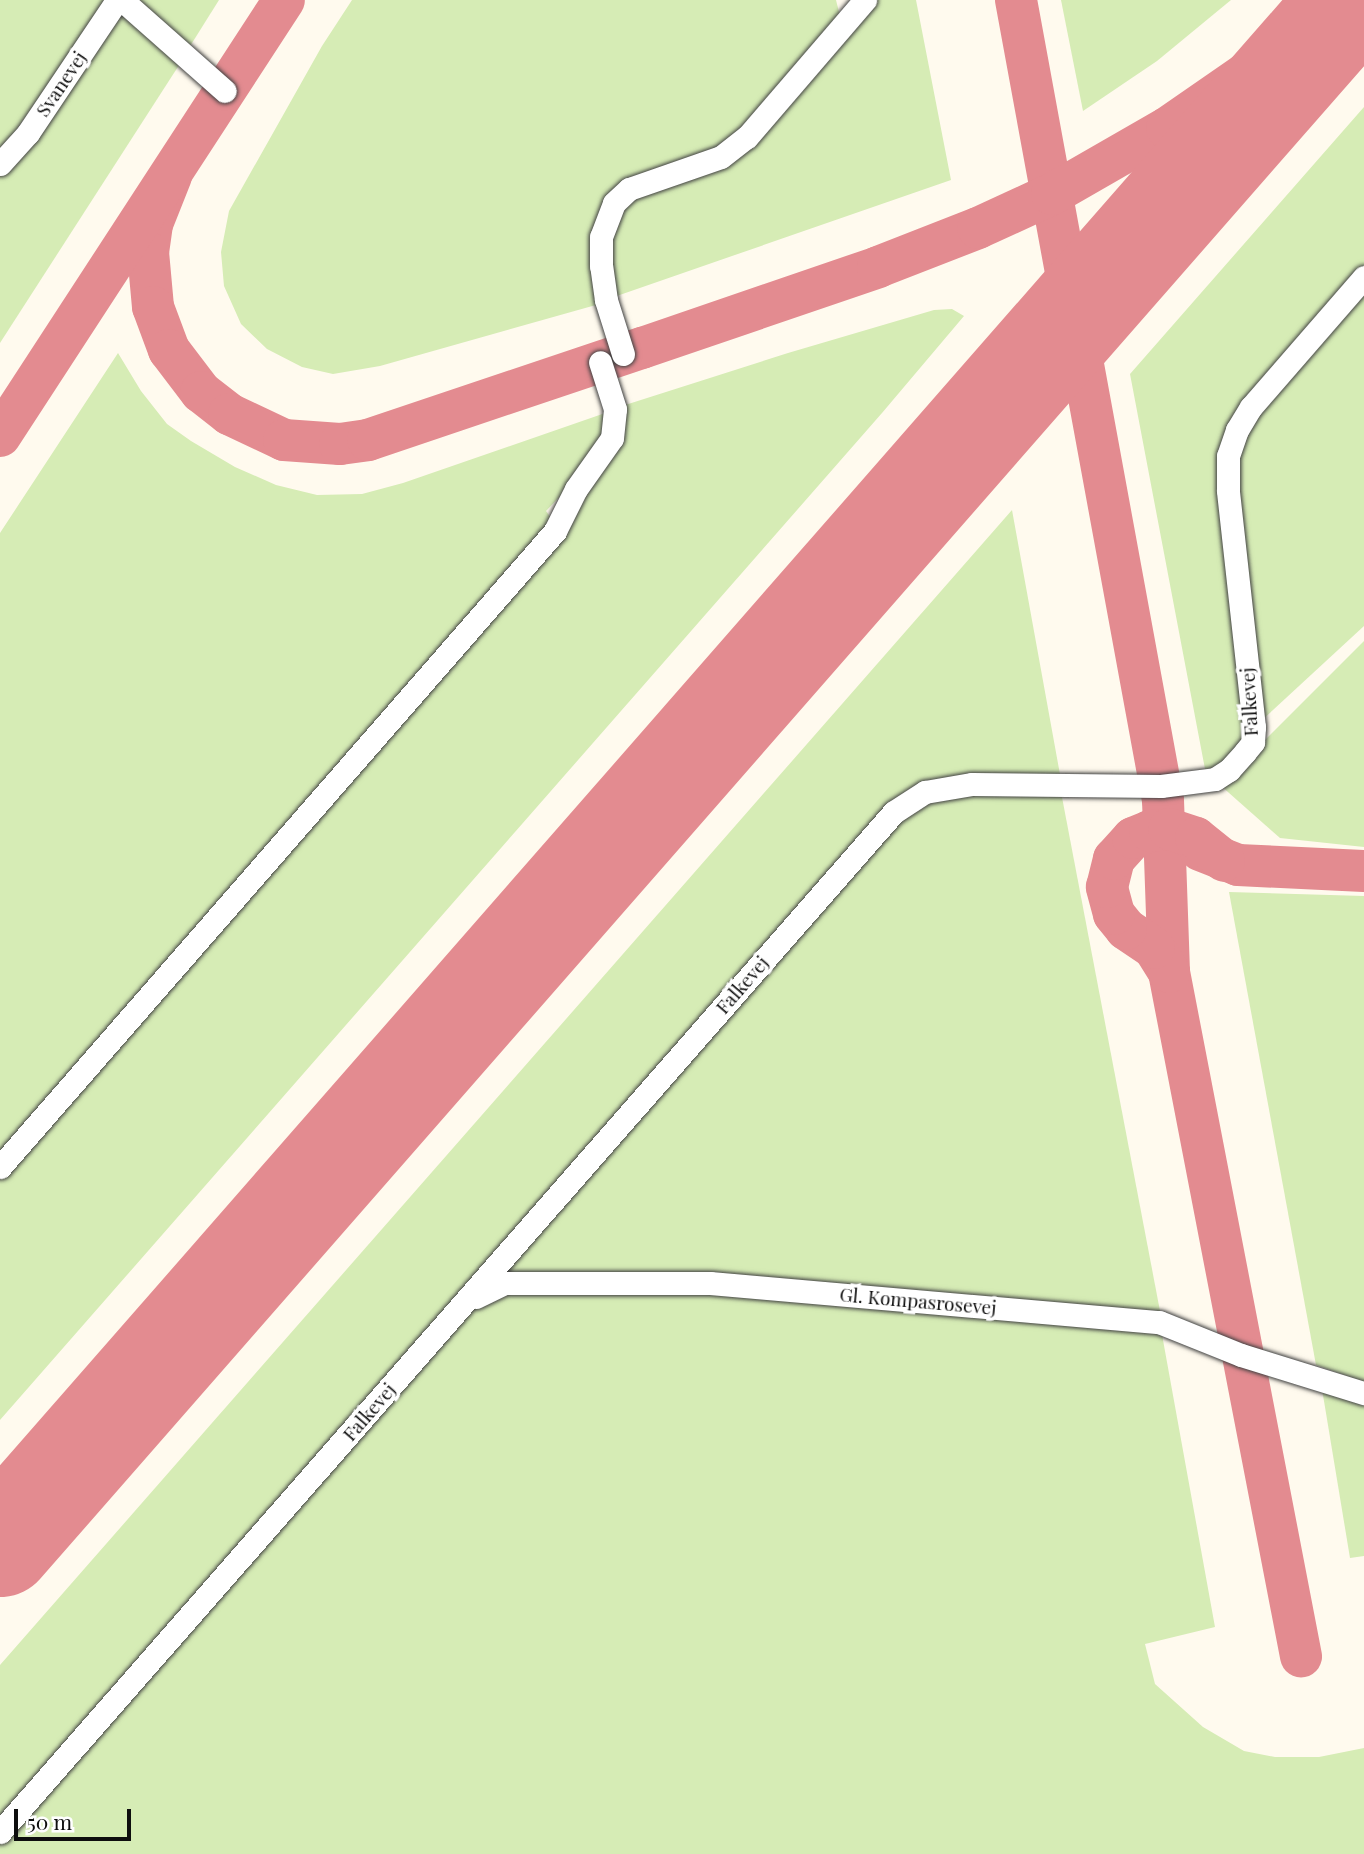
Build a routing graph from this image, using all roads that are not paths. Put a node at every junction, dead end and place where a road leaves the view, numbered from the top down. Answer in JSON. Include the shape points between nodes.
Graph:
{"nodes":[{"id":1,"x":119,"y":0,"type":"edge"},
{"id":2,"x":865,"y":0,"type":"edge"},
{"id":3,"x":225,"y":91,"type":"dead end"},
{"id":4,"x":0,"y":164,"type":"edge"},
{"id":5,"x":1364,"y":276,"type":"edge"},
{"id":6,"x":623,"y":354,"type":"dead end"},
{"id":7,"x":600,"y":362,"type":"dead end"},
{"id":8,"x":0,"y":1167,"type":"edge"},
{"id":9,"x":464,"y":1303,"type":"junction"},
{"id":10,"x":1364,"y":1393,"type":"edge"},
{"id":11,"x":0,"y":1832,"type":"edge"}],
"edges":[{"from":1,"to":3,"type":"lane"},
{"from":1,"to":4,"type":"lane","name":"Svanevej","via":[[28,133]]},
{"from":2,"to":6,"type":"lane","via":[[747,137],[721,157],[629,189],[614,203],[601,237],[601,266]]},
{"from":5,"to":9,"type":"lane","name":"Falkevej","via":[[1251,407],[1228,456],[1253,743],[1229,770],[1214,779],[1161,786],[972,784],[925,792],[894,812]]},
{"from":7,"to":8,"type":"lane","via":[[615,409],[612,438],[576,489],[555,531]]},
{"from":9,"to":10,"type":"lane","name":"Gl. Kompasrosevej","via":[[505,1283],[710,1283],[1159,1322],[1241,1355]]},
{"from":9,"to":11,"type":"lane","name":"Falkevej"}]}
